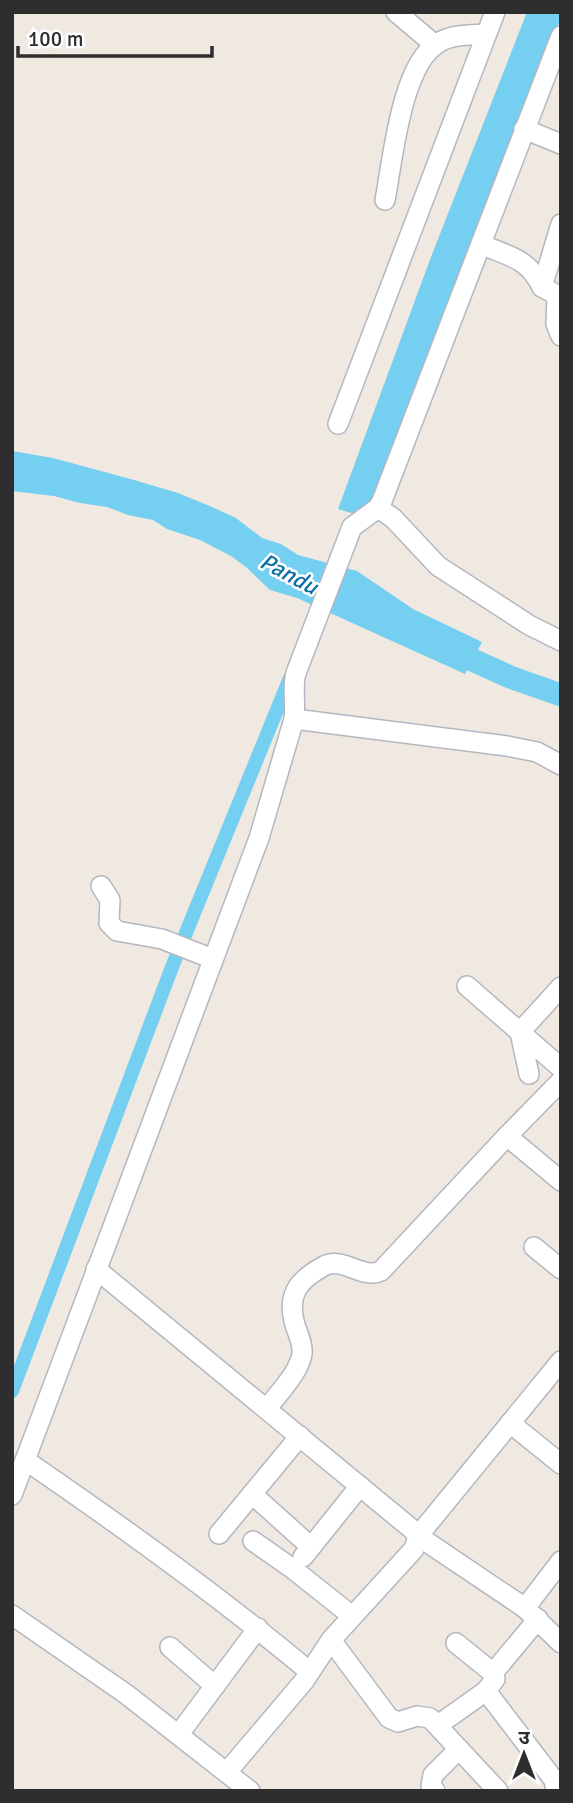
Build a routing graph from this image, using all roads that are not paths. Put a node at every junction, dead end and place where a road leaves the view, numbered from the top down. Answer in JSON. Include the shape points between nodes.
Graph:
{"nodes":[{"id":1,"x":396,"y":12,"type":"edge"},
{"id":2,"x":495,"y":12,"type":"edge"},
{"id":3,"x":486,"y":34,"type":"junction"},
{"id":4,"x":561,"y":36,"type":"edge"},
{"id":5,"x":435,"y":45,"type":"junction"},
{"id":6,"x":524,"y":130,"type":"junction"},
{"id":7,"x":561,"y":144,"type":"edge"},
{"id":8,"x":385,"y":200,"type":"dead end"},
{"id":9,"x":561,"y":224,"type":"edge"},
{"id":10,"x":481,"y":244,"type":"junction"},
{"id":11,"x":553,"y":292,"type":"edge"},
{"id":12,"x":561,"y":336,"type":"edge"},
{"id":13,"x":338,"y":424,"type":"dead end"},
{"id":14,"x":378,"y":509,"type":"junction"},
{"id":15,"x":561,"y":642,"type":"edge"},
{"id":16,"x":294,"y":719,"type":"junction"},
{"id":17,"x":561,"y":765,"type":"edge"},
{"id":18,"x":101,"y":886,"type":"dead end"},
{"id":19,"x":207,"y":957,"type":"junction"},
{"id":20,"x":467,"y":986,"type":"dead end"},
{"id":21,"x":561,"y":987,"type":"edge"},
{"id":22,"x":520,"y":1032,"type":"junction"},
{"id":23,"x":561,"y":1068,"type":"edge"},
{"id":24,"x":529,"y":1074,"type":"dead end"},
{"id":25,"x":561,"y":1081,"type":"edge"},
{"id":26,"x":507,"y":1136,"type":"junction"},
{"id":27,"x":561,"y":1181,"type":"edge"},
{"id":28,"x":534,"y":1247,"type":"dead end"},
{"id":29,"x":96,"y":1269,"type":"junction"},
{"id":30,"x":561,"y":1269,"type":"edge"},
{"id":31,"x":561,"y":1361,"type":"edge"},
{"id":32,"x":267,"y":1409,"type":"junction"},
{"id":33,"x":510,"y":1423,"type":"junction"},
{"id":34,"x":300,"y":1436,"type":"junction"},
{"id":35,"x":25,"y":1460,"type":"junction"},
{"id":36,"x":561,"y":1464,"type":"edge"},
{"id":37,"x":360,"y":1486,"type":"junction"},
{"id":38,"x":252,"y":1494,"type":"junction"},
{"id":39,"x":12,"y":1495,"type":"edge"},
{"id":40,"x":219,"y":1534,"type":"dead end"},
{"id":41,"x":418,"y":1536,"type":"junction"},
{"id":42,"x":253,"y":1541,"type":"dead end"},
{"id":43,"x":311,"y":1547,"type":"junction"},
{"id":44,"x":561,"y":1561,"type":"edge"},
{"id":45,"x":293,"y":1569,"type":"junction"},
{"id":46,"x":532,"y":1614,"type":"junction"},
{"id":47,"x":12,"y":1615,"type":"edge"},
{"id":48,"x":352,"y":1616,"type":"junction"},
{"id":49,"x":258,"y":1628,"type":"junction"},
{"id":50,"x":331,"y":1640,"type":"junction"},
{"id":51,"x":456,"y":1643,"type":"dead end"},
{"id":52,"x":561,"y":1643,"type":"edge"},
{"id":53,"x":170,"y":1647,"type":"dead end"},
{"id":54,"x":310,"y":1672,"type":"junction"},
{"id":55,"x":489,"y":1682,"type":"junction"},
{"id":56,"x":215,"y":1686,"type":"junction"},
{"id":57,"x":438,"y":1726,"type":"junction"},
{"id":58,"x":179,"y":1734,"type":"junction"},
{"id":59,"x":459,"y":1749,"type":"junction"},
{"id":60,"x":226,"y":1772,"type":"junction"},
{"id":61,"x":558,"y":1787,"type":"edge"},
{"id":62,"x":250,"y":1791,"type":"edge"},
{"id":63,"x":435,"y":1791,"type":"edge"},
{"id":64,"x":498,"y":1791,"type":"edge"}],
"edges":[{"from":1,"to":5,"type":"street"},
{"from":2,"to":3,"type":"street"},
{"from":3,"to":5,"type":"street","via":[[453,37]]},
{"from":3,"to":13,"type":"street"},
{"from":4,"to":6,"type":"street"},
{"from":5,"to":8,"type":"street","via":[[415,71],[404,100]]},
{"from":6,"to":7,"type":"street"},
{"from":6,"to":10,"type":"street"},
{"from":9,"to":11,"type":"street"},
{"from":10,"to":11,"type":"street","via":[[523,262]]},
{"from":10,"to":14,"type":"street"},
{"from":11,"to":12,"type":"street"},
{"from":14,"to":15,"type":"street","via":[[400,524],[438,566]]},
{"from":14,"to":16,"type":"street","via":[[352,527],[346,540],[296,673]]},
{"from":16,"to":17,"type":"street","via":[[506,746],[537,752]]},
{"from":16,"to":19,"type":"street","via":[[259,838]]},
{"from":18,"to":19,"type":"street","via":[[110,900],[109,923],[117,931],[162,939]]},
{"from":19,"to":29,"type":"street"},
{"from":20,"to":22,"type":"street"},
{"from":21,"to":22,"type":"street"},
{"from":22,"to":23,"type":"street"},
{"from":22,"to":24,"type":"street"},
{"from":25,"to":26,"type":"street"},
{"from":26,"to":27,"type":"street"},
{"from":26,"to":32,"type":"street","via":[[381,1271],[329,1264],[299,1284],[291,1312],[302,1355]]},
{"from":28,"to":30,"type":"street"},
{"from":29,"to":32,"type":"street"},
{"from":29,"to":35,"type":"street"},
{"from":31,"to":33,"type":"street"},
{"from":32,"to":34,"type":"street"},
{"from":33,"to":36,"type":"street"},
{"from":33,"to":41,"type":"street"},
{"from":34,"to":37,"type":"street"},
{"from":34,"to":38,"type":"street"},
{"from":35,"to":39,"type":"street"},
{"from":35,"to":49,"type":"street"},
{"from":37,"to":41,"type":"street"},
{"from":37,"to":43,"type":"street"},
{"from":38,"to":40,"type":"street"},
{"from":38,"to":43,"type":"street"},
{"from":41,"to":46,"type":"street"},
{"from":41,"to":48,"type":"street","via":[[414,1549]]},
{"from":42,"to":45,"type":"street"},
{"from":43,"to":45,"type":"street"},
{"from":44,"to":46,"type":"street"},
{"from":45,"to":48,"type":"street"},
{"from":46,"to":52,"type":"street"},
{"from":46,"to":55,"type":"street"},
{"from":47,"to":58,"type":"street"},
{"from":48,"to":50,"type":"street"},
{"from":49,"to":54,"type":"street"},
{"from":49,"to":56,"type":"street"},
{"from":50,"to":54,"type":"street"},
{"from":50,"to":57,"type":"street","via":[[389,1718],[398,1722],[424,1716]]},
{"from":51,"to":55,"type":"street"},
{"from":53,"to":56,"type":"street"},
{"from":54,"to":60,"type":"street"},
{"from":55,"to":57,"type":"street"},
{"from":55,"to":61,"type":"street"},
{"from":56,"to":58,"type":"street"},
{"from":57,"to":59,"type":"street"},
{"from":58,"to":60,"type":"street"},
{"from":59,"to":63,"type":"street","via":[[433,1775]]},
{"from":59,"to":64,"type":"street"},
{"from":60,"to":62,"type":"street"}]}
